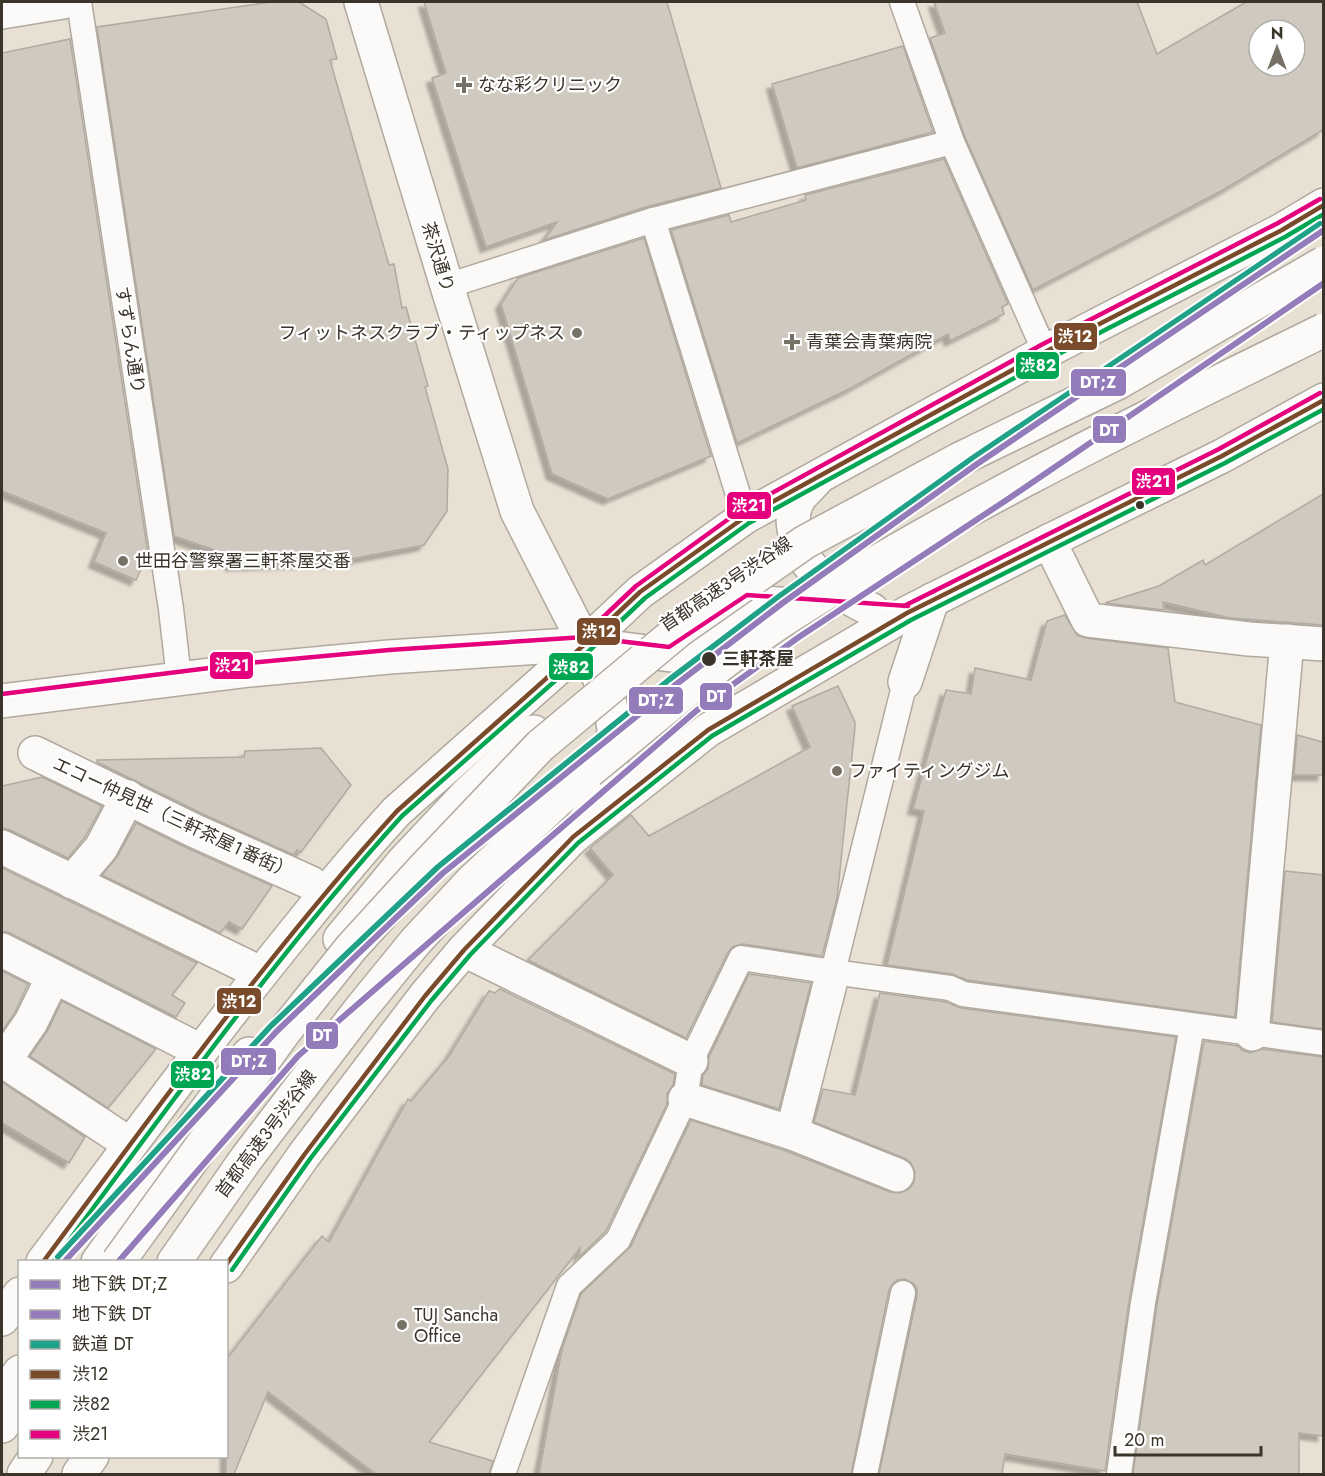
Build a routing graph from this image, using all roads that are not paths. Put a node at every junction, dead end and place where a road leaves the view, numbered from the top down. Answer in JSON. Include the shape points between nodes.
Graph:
{"nodes":[{"id":1,"x":63,"y":2,"type":"edge"},
{"id":2,"x":79,"y":2,"type":"edge"},
{"id":3,"x":361,"y":2,"type":"edge"},
{"id":4,"x":902,"y":2,"type":"edge"},
{"id":5,"x":2,"y":12,"type":"edge"},
{"id":6,"x":952,"y":142,"type":"junction"},
{"id":7,"x":1323,"y":205,"type":"edge"},
{"id":8,"x":653,"y":220,"type":"junction"},
{"id":9,"x":1323,"y":264,"type":"edge"},
{"id":10,"x":447,"y":286,"type":"junction"},
{"id":11,"x":1323,"y":330,"type":"edge"},
{"id":12,"x":1045,"y":352,"type":"junction"},
{"id":13,"x":1323,"y":400,"type":"edge"},
{"id":14,"x":819,"y":477,"type":"junction"},
{"id":15,"x":745,"y":517,"type":"junction"},
{"id":16,"x":1049,"y":541,"type":"junction"},
{"id":17,"x":920,"y":606,"type":"junction"},
{"id":18,"x":872,"y":610,"type":"junction"},
{"id":19,"x":1287,"y":641,"type":"junction"},
{"id":20,"x":585,"y":644,"type":"junction"},
{"id":21,"x":1323,"y":644,"type":"edge"},
{"id":22,"x":179,"y":678,"type":"junction"},
{"id":23,"x":905,"y":682,"type":"joint"},
{"id":24,"x":2,"y":701,"type":"edge"},
{"id":25,"x":35,"y":753,"type":"dead end"},
{"id":26,"x":128,"y":797,"type":"junction"},
{"id":27,"x":573,"y":837,"type":"junction"},
{"id":28,"x":2,"y":847,"type":"edge"},
{"id":29,"x":72,"y":882,"type":"junction"},
{"id":30,"x":311,"y":883,"type":"dead end"},
{"id":31,"x":2,"y":950,"type":"edge"},
{"id":32,"x":464,"y":950,"type":"junction"},
{"id":33,"x":248,"y":967,"type":"dead end"},
{"id":34,"x":833,"y":972,"type":"junction"},
{"id":35,"x":52,"y":977,"type":"junction"},
{"id":36,"x":1192,"y":1026,"type":"junction"},
{"id":37,"x":1252,"y":1034,"type":"junction"},
{"id":38,"x":1323,"y":1044,"type":"edge"},
{"id":39,"x":189,"y":1045,"type":"dead end"},
{"id":40,"x":3,"y":1061,"type":"edge"},
{"id":41,"x":691,"y":1061,"type":"junction"},
{"id":42,"x":685,"y":1099,"type":"junction"},
{"id":43,"x":792,"y":1133,"type":"junction"},
{"id":44,"x":119,"y":1137,"type":"dead end"},
{"id":45,"x":897,"y":1175,"type":"dead end"},
{"id":46,"x":45,"y":1260,"type":"edge"},
{"id":47,"x":99,"y":1260,"type":"edge"},
{"id":48,"x":119,"y":1260,"type":"edge"},
{"id":49,"x":175,"y":1260,"type":"edge"},
{"id":50,"x":228,"y":1263,"type":"edge"},
{"id":51,"x":903,"y":1293,"type":"dead end"},
{"id":52,"x":18,"y":1297,"type":"edge"},
{"id":53,"x":2,"y":1319,"type":"edge"},
{"id":54,"x":18,"y":1375,"type":"edge"},
{"id":55,"x":2,"y":1397,"type":"edge"},
{"id":56,"x":18,"y":1404,"type":"edge"},
{"id":57,"x":2,"y":1426,"type":"edge"},
{"id":58,"x":35,"y":1458,"type":"edge"},
{"id":59,"x":91,"y":1458,"type":"edge"},
{"id":60,"x":24,"y":1474,"type":"edge"},
{"id":61,"x":79,"y":1474,"type":"edge"},
{"id":62,"x":502,"y":1474,"type":"edge"},
{"id":63,"x":865,"y":1474,"type":"edge"},
{"id":64,"x":1119,"y":1474,"type":"edge"}],
"edges":[{"from":1,"to":5,"type":"main road"},
{"from":2,"to":22,"type":"lane","name":"すずらん通り"},
{"from":3,"to":10,"type":"main road","name":"茶沢通り"},
{"from":4,"to":6,"type":"lane"},
{"from":6,"to":8,"type":"lane"},
{"from":6,"to":12,"type":"lane"},
{"from":7,"to":12,"type":"main road"},
{"from":8,"to":10,"type":"lane"},
{"from":8,"to":15,"type":"lane"},
{"from":9,"to":47,"type":"main road","name":"首都高速3号渋谷線","bridge":true,"via":[[956,447],[800,534],[668,622],[604,672],[468,793],[404,861],[291,997]]},
{"from":9,"to":48,"type":"main road","bridge":true,"via":[[1119,382],[958,460],[806,542],[678,630],[540,746],[351,948],[284,1032]]},
{"from":10,"to":20,"type":"main road","name":"茶沢通り","via":[[517,512]]},
{"from":11,"to":49,"type":"main road","name":"首都高速3号渋谷線","bridge":true,"via":[[995,496],[855,575],[714,669],[581,779],[472,881],[416,942],[260,1141]]},
{"from":12,"to":14,"type":"main road"},
{"from":13,"to":16,"type":"main road","via":[[1222,456]]},
{"from":14,"to":15,"type":"main road"},
{"from":14,"to":18,"type":"main road","via":[[799,498],[792,518],[798,545],[825,581]]},
{"from":15,"to":20,"type":"main road","via":[[640,592]]},
{"from":16,"to":17,"type":"main road"},
{"from":16,"to":19,"type":"main road","via":[[1088,620]]},
{"from":17,"to":18,"type":"main road"},
{"from":17,"to":23,"type":"main road"},
{"from":17,"to":27,"type":"main road","via":[[708,730]]},
{"from":18,"to":20,"type":"main road","via":[[749,602],[671,655]]},
{"from":19,"to":21,"type":"main road"},
{"from":19,"to":37,"type":"main road"},
{"from":20,"to":22,"type":"main road","via":[[389,657]]},
{"from":20,"to":27,"type":"main road","name":"茶沢通り","via":[[610,704],[614,729],[606,785]]},
{"from":20,"to":46,"type":"main road","via":[[397,811],[372,838],[262,971]]},
{"from":22,"to":24,"type":"main road"},
{"from":23,"to":34,"type":"lane"},
{"from":25,"to":26,"type":"main road","name":"エコー仲見世（三軒茶屋１番街）"},
{"from":26,"to":29,"type":"main road","via":[[101,848]]},
{"from":26,"to":30,"type":"main road","name":"エコー仲見世（三軒茶屋１番街）"},
{"from":27,"to":32,"type":"main road"},
{"from":28,"to":29,"type":"main road"},
{"from":29,"to":33,"type":"main road"},
{"from":31,"to":35,"type":"main road"},
{"from":32,"to":41,"type":"main road"},
{"from":32,"to":50,"type":"main road","via":[[304,1155]]},
{"from":34,"to":36,"type":"lane"},
{"from":34,"to":41,"type":"lane","via":[[741,958]]},
{"from":34,"to":43,"type":"main road"},
{"from":35,"to":39,"type":"main road"},
{"from":35,"to":40,"type":"main road","via":[[31,1022]]},
{"from":36,"to":37,"type":"lane"},
{"from":36,"to":64,"type":"lane","via":[[1143,1304]]},
{"from":37,"to":38,"type":"lane"},
{"from":40,"to":44,"type":"main road"},
{"from":41,"to":42,"type":"lane"},
{"from":42,"to":43,"type":"main road"},
{"from":42,"to":62,"type":"lane","via":[[618,1240],[569,1286]]},
{"from":43,"to":45,"type":"main road"},
{"from":51,"to":63,"type":"lane"},
{"from":52,"to":53,"type":"main road"},
{"from":54,"to":55,"type":"main road"},
{"from":56,"to":57,"type":"main road"},
{"from":58,"to":60,"type":"main road"},
{"from":59,"to":61,"type":"main road"}]}
